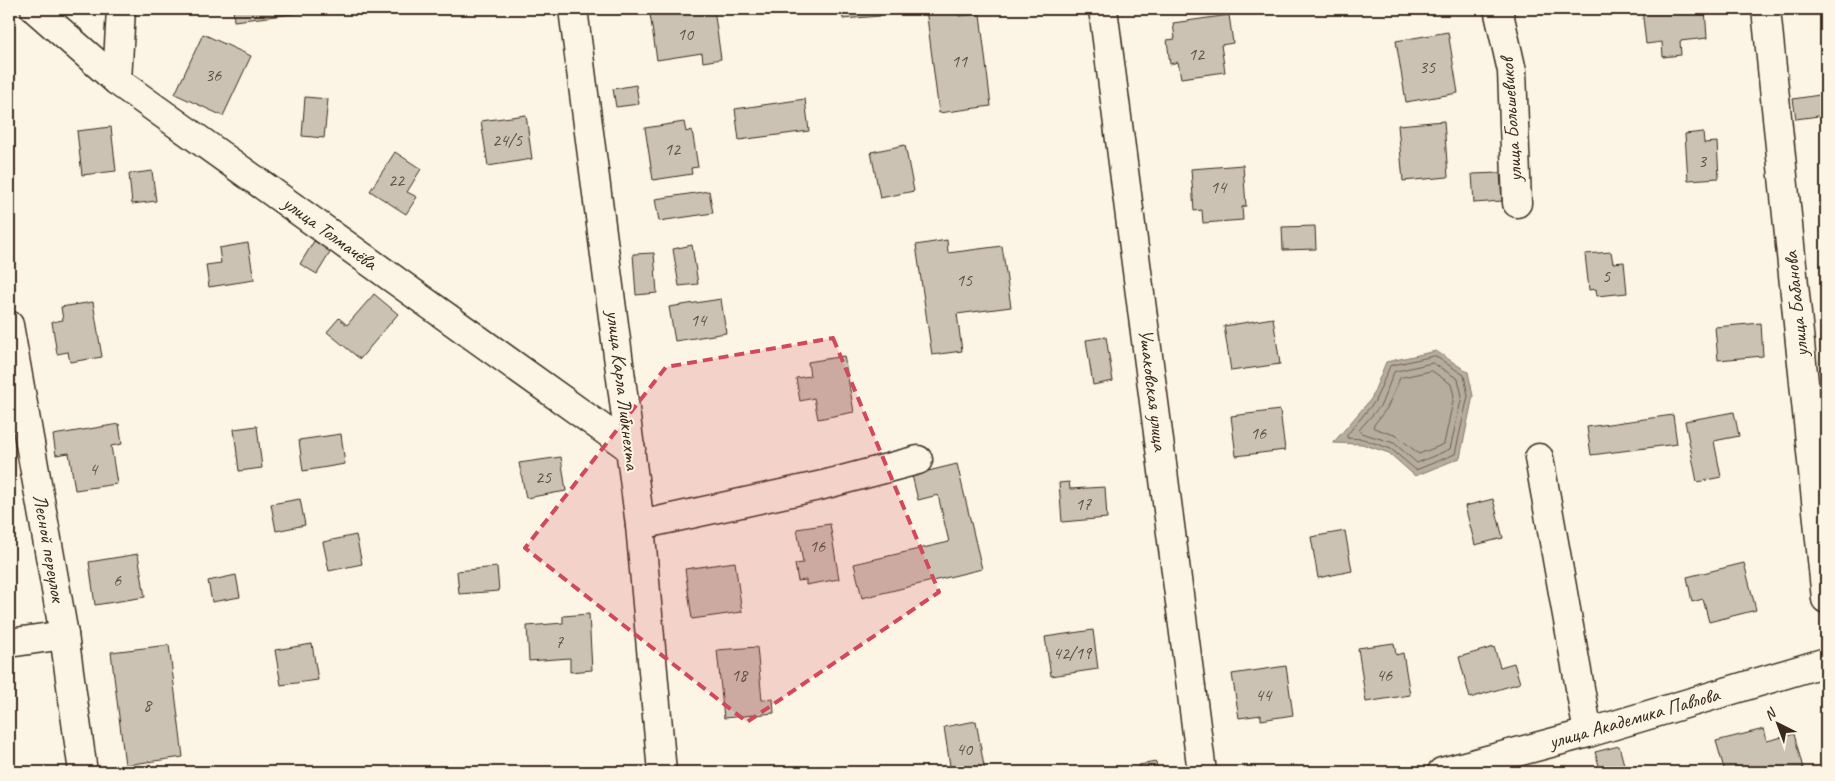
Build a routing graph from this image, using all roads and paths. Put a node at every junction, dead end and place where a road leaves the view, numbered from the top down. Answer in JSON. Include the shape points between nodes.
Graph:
{"nodes":[{"id":1,"x":35,"y":9,"type":"edge"},
{"id":2,"x":121,"y":9,"type":"edge"},
{"id":3,"x":573,"y":9,"type":"edge"},
{"id":4,"x":1104,"y":9,"type":"edge"},
{"id":5,"x":1498,"y":9,"type":"edge"},
{"id":6,"x":1766,"y":9,"type":"edge"},
{"id":7,"x":117,"y":81,"type":"junction"},
{"id":8,"x":1517,"y":203,"type":"dead end"},
{"id":9,"x":9,"y":325,"type":"edge"},
{"id":10,"x":631,"y":449,"type":"junction"},
{"id":11,"x":1539,"y":458,"type":"dead end"},
{"id":12,"x":918,"y":460,"type":"dead end"},
{"id":13,"x":640,"y":525,"type":"junction"},
{"id":14,"x":1826,"y":599,"type":"edge"},
{"id":15,"x":64,"y":635,"type":"junction"},
{"id":16,"x":9,"y":643,"type":"edge"},
{"id":17,"x":1826,"y":662,"type":"edge"},
{"id":18,"x":1588,"y":733,"type":"junction"},
{"id":19,"x":83,"y":772,"type":"edge"},
{"id":20,"x":662,"y":772,"type":"edge"},
{"id":21,"x":1202,"y":772,"type":"edge"},
{"id":22,"x":1442,"y":772,"type":"edge"}],
"edges":[{"from":1,"to":7,"type":"street","name":"улица Толмачёва"},
{"from":2,"to":7,"type":"street"},
{"from":3,"to":10,"type":"street","name":"улица Карла Либкнехта"},
{"from":4,"to":21,"type":"street","name":"Ушаковская улица"},
{"from":5,"to":8,"type":"street","name":"улица Большевиков","via":[[1512,71]]},
{"from":6,"to":14,"type":"street","name":"улица Бабанова"},
{"from":7,"to":10,"type":"street","name":"улица Толмачёва"},
{"from":9,"to":15,"type":"street","name":"Лесной переулок"},
{"from":10,"to":13,"type":"street","name":"улица Карла Либкнехта"},
{"from":11,"to":18,"type":"street"},
{"from":12,"to":13,"type":"street","via":[[823,485]]},
{"from":13,"to":20,"type":"street","name":"улица Карла Либкнехта"},
{"from":15,"to":16,"type":"street"},
{"from":15,"to":19,"type":"street","name":"Лесной переулок"},
{"from":17,"to":18,"type":"street","name":"улица Академика Павлова"},
{"from":18,"to":22,"type":"street","name":"улица Академика Павлова"}]}
